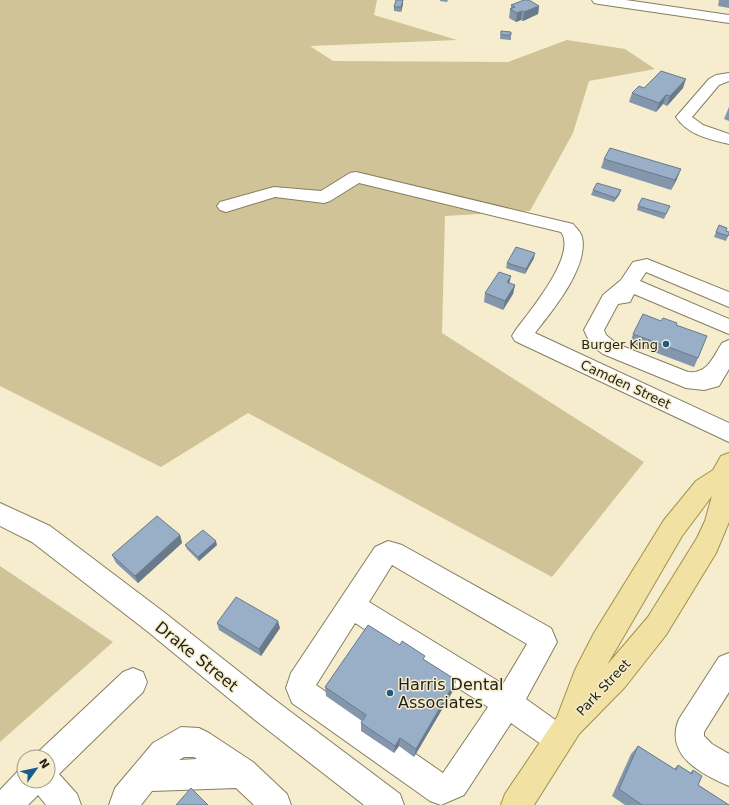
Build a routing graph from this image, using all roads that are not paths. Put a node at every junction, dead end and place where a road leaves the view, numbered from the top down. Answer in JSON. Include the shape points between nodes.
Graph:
{"nodes":[{"id":1,"x":599,"y":0,"type":"edge"},
{"id":2,"x":729,"y":19,"type":"edge"},
{"id":3,"x":729,"y":77,"type":"edge"},
{"id":4,"x":729,"y":139,"type":"edge"},
{"id":5,"x":226,"y":206,"type":"dead end"},
{"id":6,"x":629,"y":284,"type":"junction"},
{"id":7,"x":729,"y":300,"type":"edge"},
{"id":8,"x":729,"y":327,"type":"edge"},
{"id":9,"x":729,"y":348,"type":"edge"},
{"id":10,"x":683,"y":375,"type":"junction"},
{"id":11,"x":668,"y":403,"type":"junction"},
{"id":12,"x":729,"y":433,"type":"edge"},
{"id":13,"x":725,"y":470,"type":"edge"},
{"id":14,"x":0,"y":514,"type":"edge"},
{"id":15,"x":352,"y":606,"type":"junction"},
{"id":16,"x":729,"y":667,"type":"edge"},
{"id":17,"x":134,"y":682,"type":"dead end"},
{"id":18,"x":508,"y":703,"type":"junction"},
{"id":19,"x":563,"y":731,"type":"junction"},
{"id":20,"x":56,"y":756,"type":"edge"},
{"id":21,"x":729,"y":771,"type":"edge"},
{"id":22,"x":22,"y":789,"type":"edge"},
{"id":23,"x":53,"y":789,"type":"edge"},
{"id":24,"x":519,"y":804,"type":"edge"},
{"id":25,"x":6,"y":805,"type":"edge"},
{"id":26,"x":66,"y":805,"type":"edge"},
{"id":27,"x":124,"y":805,"type":"edge"},
{"id":28,"x":276,"y":805,"type":"edge"},
{"id":29,"x":389,"y":805,"type":"edge"}],
"edges":[{"from":1,"to":2,"type":"street"},
{"from":3,"to":4,"type":"street","via":[[714,82],[684,117],[687,123],[696,128]]},
{"from":5,"to":11,"type":"street","name":"Camden Street","via":[[274,192],[324,197],[356,177],[567,228],[573,236],[574,251],[565,276],[522,336]]},
{"from":6,"to":7,"type":"street","via":[[640,267],[647,264]]},
{"from":6,"to":8,"type":"street"},
{"from":6,"to":10,"type":"street","via":[[609,329],[611,337],[620,346]]},
{"from":9,"to":10,"type":"street","via":[[716,373],[700,378]]},
{"from":10,"to":11,"type":"street"},
{"from":11,"to":12,"type":"street","name":"Camden Street"},
{"from":13,"to":19,"type":"main road","name":"Park Street","via":[[704,488],[673,528],[604,642]]},
{"from":13,"to":19,"type":"main road","name":"Park Street","via":[[724,498],[707,545],[657,626],[615,677]]},
{"from":14,"to":29,"type":"street","name":"Drake Street","via":[[41,534]]},
{"from":15,"to":18,"type":"street"},
{"from":15,"to":18,"type":"street","via":[[388,552],[541,637],[542,646]]},
{"from":15,"to":18,"type":"street","via":[[301,683],[302,693],[441,790],[452,784]]},
{"from":16,"to":21,"type":"street","via":[[689,729],[688,735],[694,749]]},
{"from":17,"to":20,"type":"street"},
{"from":18,"to":19,"type":"street"},
{"from":19,"to":24,"type":"main road"},
{"from":22,"to":25,"type":"street"},
{"from":23,"to":26,"type":"street"},
{"from":27,"to":28,"type":"street","via":[[144,776],[242,774]]}]}
